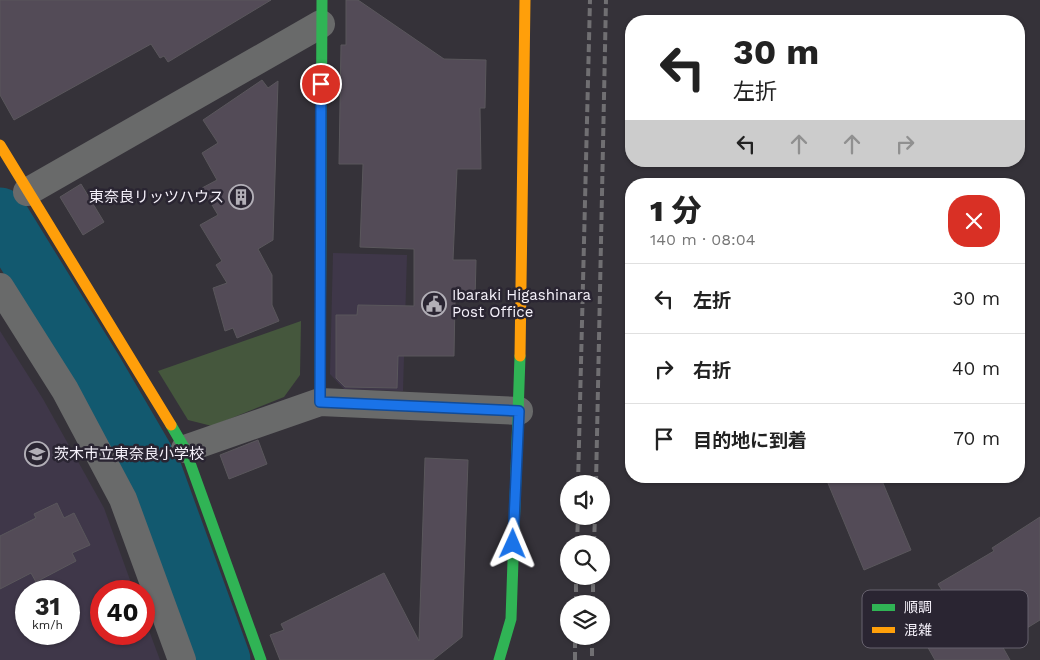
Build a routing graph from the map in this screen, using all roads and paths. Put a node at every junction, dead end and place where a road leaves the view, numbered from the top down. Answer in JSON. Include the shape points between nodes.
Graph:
{"nodes":[{"id":1,"x":525,"y":0,"type":"edge"},
{"id":2,"x":321,"y":12,"type":"edge"},
{"id":3,"x":0,"y":145,"type":"edge"},
{"id":4,"x":28,"y":192,"type":"junction"},
{"id":5,"x":0,"y":287,"type":"edge"},
{"id":6,"x":320,"y":402,"type":"junction"},
{"id":7,"x":519,"y":411,"type":"junction"},
{"id":8,"x":185,"y":449,"type":"junction"},
{"id":9,"x":182,"y":660,"type":"edge"},
{"id":10,"x":261,"y":660,"type":"edge"},
{"id":11,"x":499,"y":660,"type":"edge"}],
"edges":[{"from":1,"to":7,"type":"street"},
{"from":2,"to":4,"type":"street"},
{"from":2,"to":6,"type":"street"},
{"from":3,"to":4,"type":"street"},
{"from":4,"to":8,"type":"street"},
{"from":5,"to":9,"type":"street","via":[[65,390],[123,499]]},
{"from":6,"to":7,"type":"street"},
{"from":6,"to":8,"type":"street"},
{"from":7,"to":11,"type":"street","via":[[512,619]]},
{"from":8,"to":10,"type":"street"}]}
